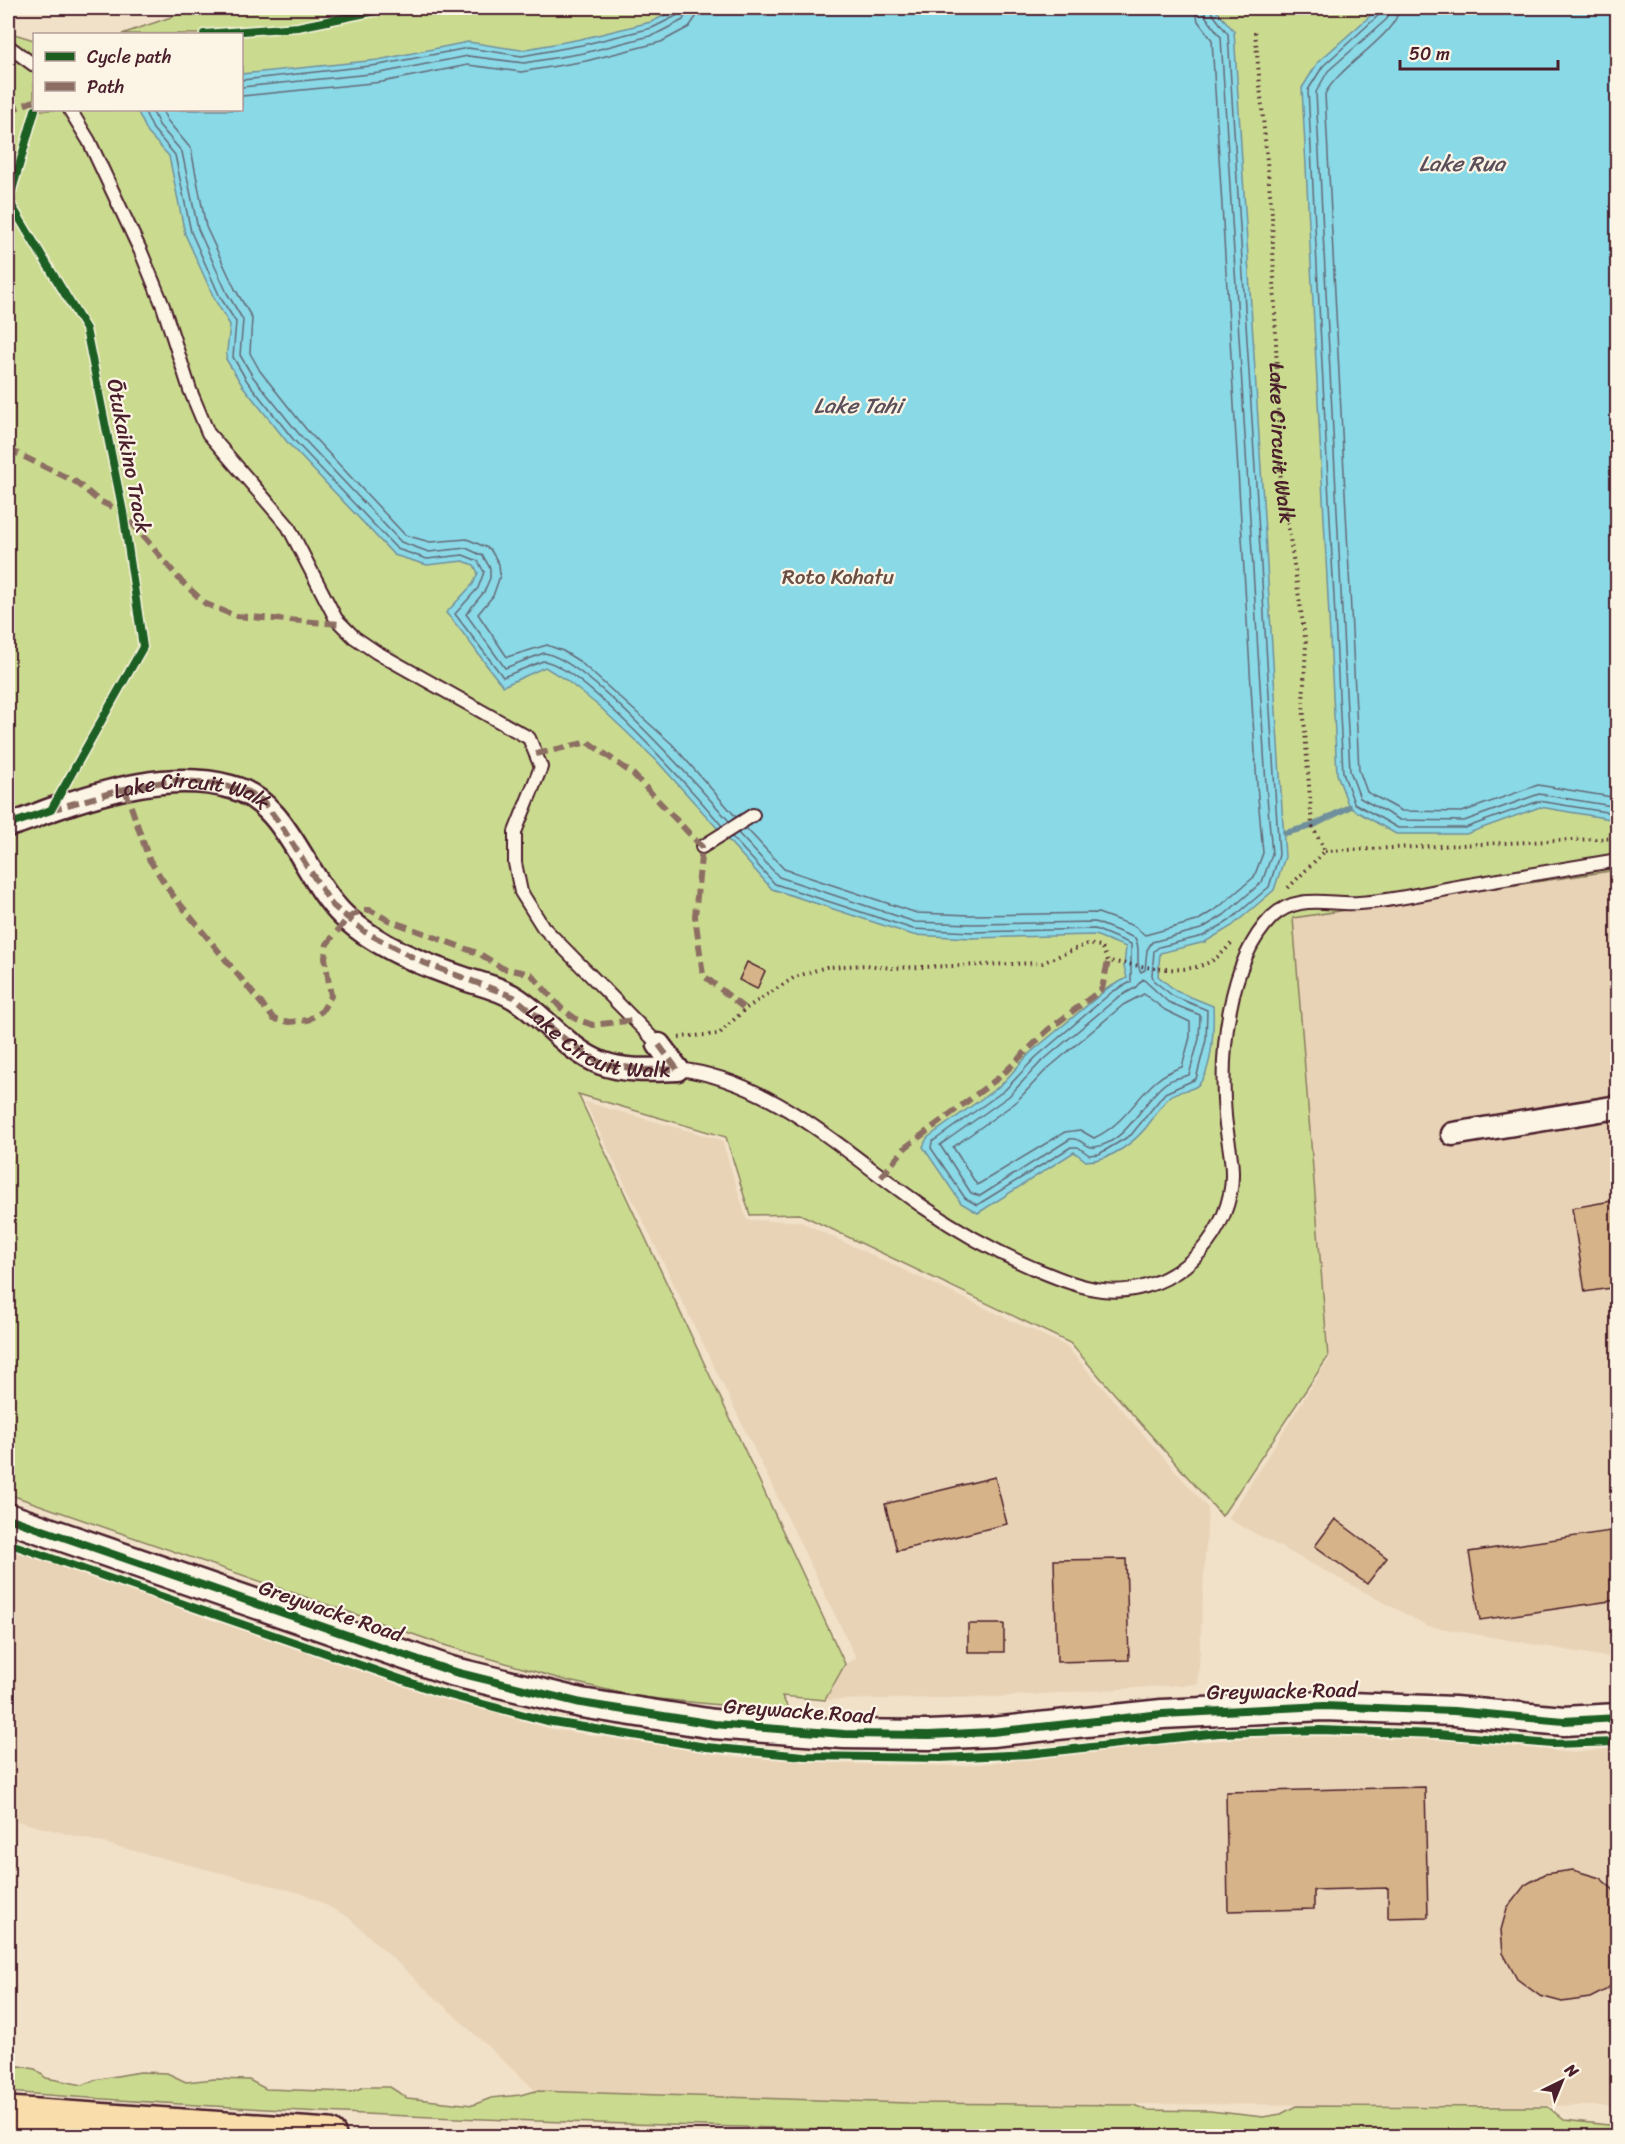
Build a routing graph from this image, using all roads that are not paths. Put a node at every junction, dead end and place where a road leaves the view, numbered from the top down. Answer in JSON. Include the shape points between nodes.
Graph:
{"nodes":[{"id":1,"x":8,"y":46,"type":"edge"},
{"id":2,"x":33,"y":64,"type":"edge"},
{"id":3,"x":71,"y":111,"type":"edge"},
{"id":4,"x":753,"y":815,"type":"dead end"},
{"id":5,"x":8,"y":825,"type":"edge"},
{"id":6,"x":702,"y":847,"type":"dead end"},
{"id":7,"x":1617,"y":860,"type":"edge"},
{"id":8,"x":659,"y":1045,"type":"joint"},
{"id":9,"x":677,"y":1069,"type":"junction"},
{"id":10,"x":1617,"y":1107,"type":"edge"},
{"id":11,"x":1453,"y":1134,"type":"dead end"},
{"id":12,"x":8,"y":1518,"type":"edge"},
{"id":13,"x":1617,"y":1718,"type":"edge"},
{"id":14,"x":8,"y":2114,"type":"edge"},
{"id":15,"x":329,"y":2136,"type":"edge"}],
"edges":[{"from":1,"to":2,"type":"lane"},
{"from":3,"to":8,"type":"lane","via":[[141,252],[208,433],[288,526],[327,606],[344,629],[376,652],[529,738],[541,767],[515,832],[515,863],[521,892],[543,927]]},
{"from":4,"to":6,"type":"lane"},
{"from":5,"to":9,"type":"street","name":"Lake Circuit Walk","via":[[125,789],[175,780],[249,792],[275,816],[332,905],[364,932],[422,962],[514,997],[602,1064]]},
{"from":7,"to":9,"type":"lane","via":[[1373,902],[1302,902],[1286,906],[1272,917],[1242,965],[1229,1022],[1224,1078],[1231,1191],[1221,1223],[1212,1240],[1166,1279],[1133,1289],[1103,1290],[1066,1282],[986,1248],[756,1091],[708,1072]]},
{"from":8,"to":9,"type":"street","name":"Lake Circuit Walk"},
{"from":10,"to":11,"type":"street"},
{"from":12,"to":13,"type":"street","name":"Greywacke Road","via":[[451,1671],[581,1703],[714,1724],[844,1734],[939,1734],[1185,1712],[1324,1706],[1564,1720]]},
{"from":14,"to":15,"type":"highway"}]}
